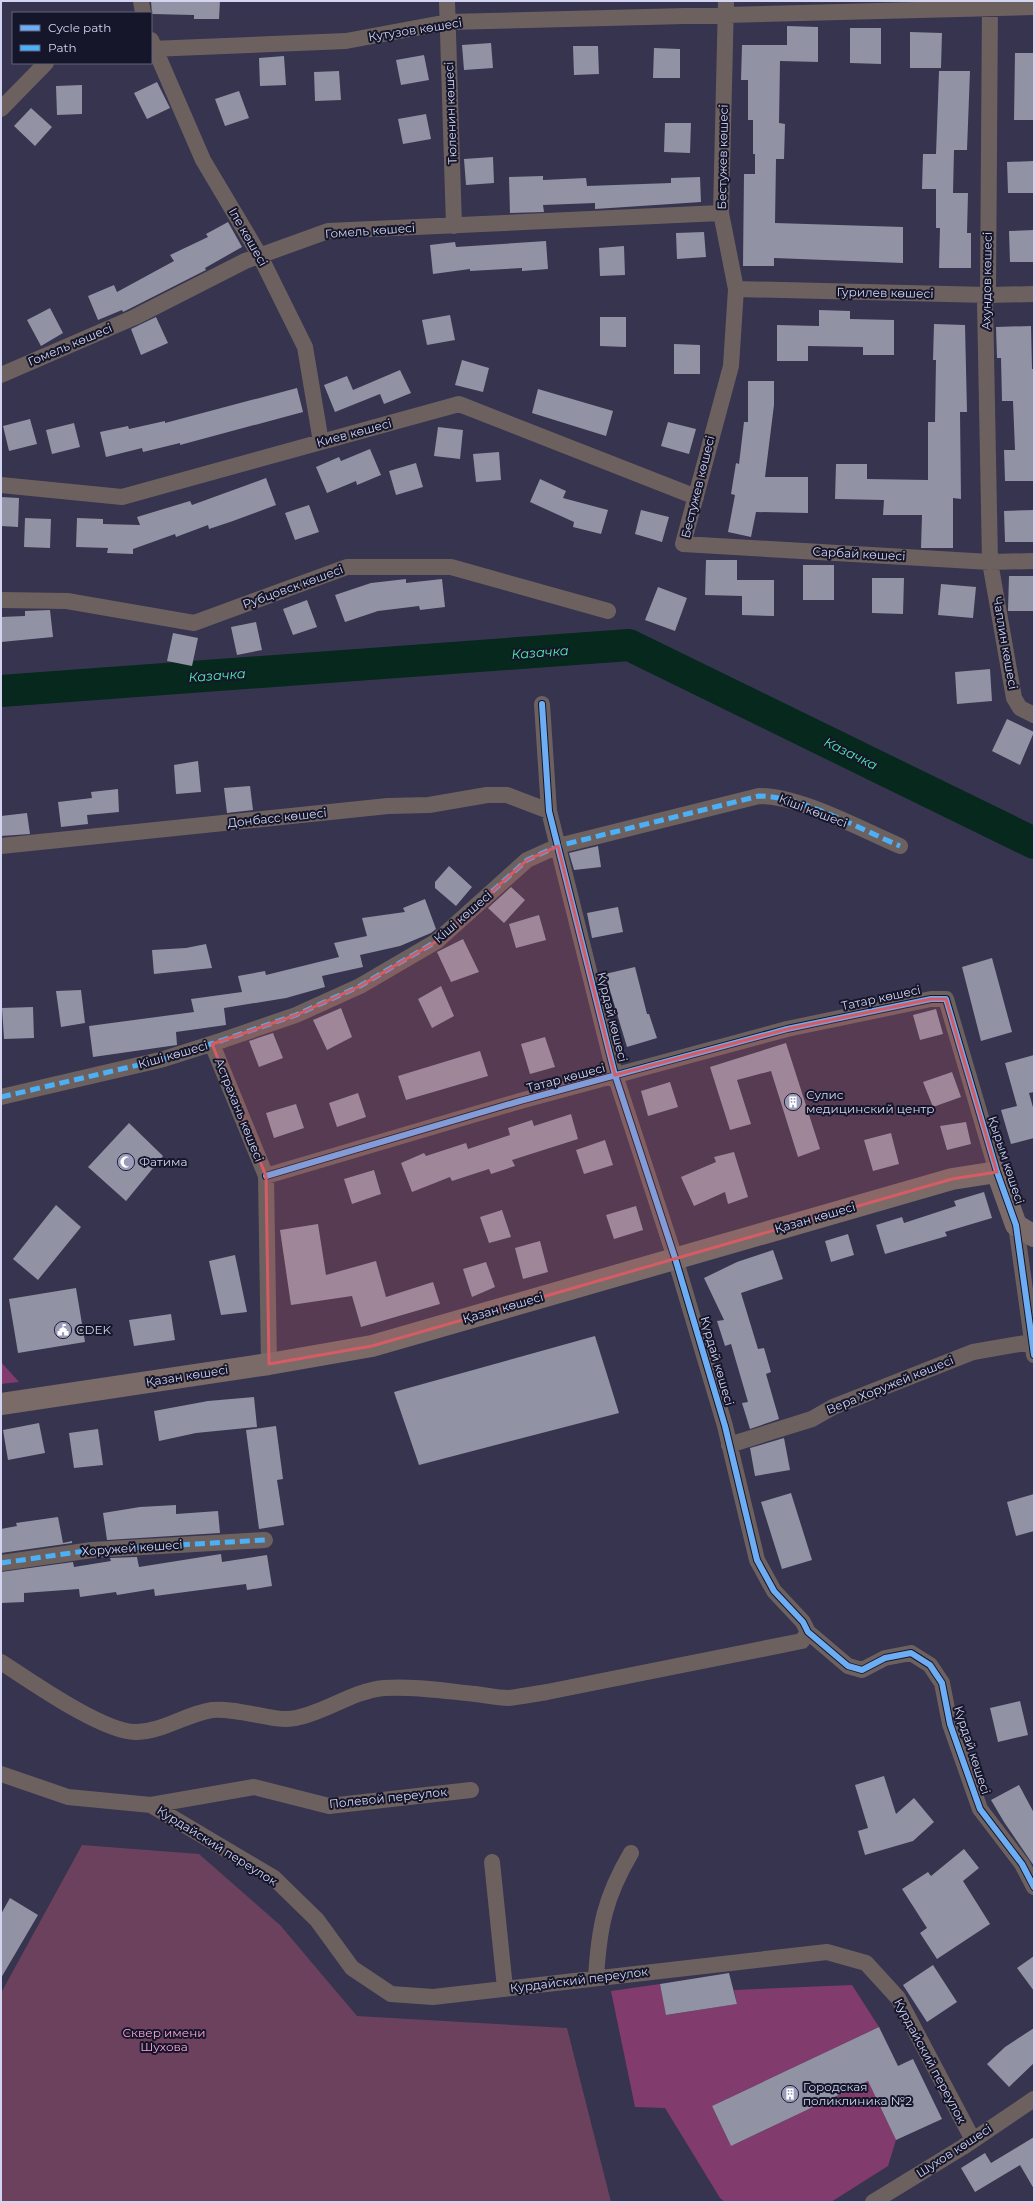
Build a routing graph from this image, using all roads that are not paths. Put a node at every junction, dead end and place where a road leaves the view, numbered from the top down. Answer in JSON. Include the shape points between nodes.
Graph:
{"nodes":[{"id":1,"x":140,"y":1,"type":"edge"},
{"id":2,"x":447,"y":1,"type":"edge"},
{"id":3,"x":990,"y":4,"type":"edge"},
{"id":4,"x":726,"y":7,"type":"edge"},
{"id":5,"x":1034,"y":7,"type":"edge"},
{"id":6,"x":143,"y":12,"type":"edge"},
{"id":7,"x":448,"y":22,"type":"junction"},
{"id":8,"x":152,"y":46,"type":"edge"},
{"id":9,"x":45,"y":64,"type":"edge"},
{"id":10,"x":1,"y":109,"type":"edge"},
{"id":11,"x":721,"y":213,"type":"junction"},
{"id":12,"x":454,"y":226,"type":"junction"},
{"id":13,"x":260,"y":256,"type":"junction"},
{"id":14,"x":736,"y":289,"type":"junction"},
{"id":15,"x":1034,"y":294,"type":"edge"},
{"id":16,"x":988,"y":295,"type":"junction"},
{"id":17,"x":1,"y":375,"type":"edge"},
{"id":18,"x":322,"y":442,"type":"junction"},
{"id":19,"x":1,"y":485,"type":"edge"},
{"id":20,"x":696,"y":497,"type":"junction"},
{"id":21,"x":684,"y":544,"type":"joint"},
{"id":22,"x":1034,"y":561,"type":"edge"},
{"id":23,"x":990,"y":562,"type":"junction"},
{"id":24,"x":1,"y":600,"type":"edge"},
{"id":25,"x":608,"y":611,"type":"dead end"},
{"id":26,"x":542,"y":704,"type":"dead end"},
{"id":27,"x":1034,"y":715,"type":"edge"},
{"id":28,"x":549,"y":811,"type":"junction"},
{"id":29,"x":1,"y":846,"type":"edge"},
{"id":30,"x":558,"y":846,"type":"junction"},
{"id":31,"x":900,"y":846,"type":"dead end"},
{"id":32,"x":946,"y":999,"type":"joint"},
{"id":33,"x":212,"y":1044,"type":"junction"},
{"id":34,"x":615,"y":1076,"type":"junction"},
{"id":35,"x":1,"y":1097,"type":"edge"},
{"id":36,"x":997,"y":1172,"type":"junction"},
{"id":37,"x":266,"y":1176,"type":"junction"},
{"id":38,"x":1025,"y":1231,"type":"edge"},
{"id":39,"x":675,"y":1258,"type":"junction"},
{"id":40,"x":1033,"y":1349,"type":"edge"},
{"id":41,"x":269,"y":1364,"type":"junction"},
{"id":42,"x":1,"y":1404,"type":"edge"},
{"id":43,"x":729,"y":1445,"type":"junction"},
{"id":44,"x":265,"y":1540,"type":"dead end"},
{"id":45,"x":1,"y":1563,"type":"edge"},
{"id":46,"x":808,"y":1632,"type":"junction"},
{"id":47,"x":1,"y":1662,"type":"edge"},
{"id":48,"x":1,"y":1774,"type":"edge"},
{"id":49,"x":471,"y":1790,"type":"dead end"},
{"id":50,"x":151,"y":1805,"type":"junction"},
{"id":51,"x":631,"y":1853,"type":"dead end"},
{"id":52,"x":492,"y":1862,"type":"dead end"},
{"id":53,"x":1034,"y":1887,"type":"edge"},
{"id":54,"x":596,"y":1978,"type":"junction"},
{"id":55,"x":505,"y":1988,"type":"junction"},
{"id":56,"x":1034,"y":2099,"type":"edge"},
{"id":57,"x":973,"y":2140,"type":"junction"},
{"id":58,"x":873,"y":2202,"type":"edge"}],
"edges":[{"from":1,"to":6,"type":"street"},
{"from":2,"to":7,"type":"street","name":"Тюленин көшесі"},
{"from":3,"to":4,"type":"street","name":"Кутузов көшесі"},
{"from":3,"to":5,"type":"street","name":"Кутузов көшесі"},
{"from":3,"to":16,"type":"street","name":"Ахундов көшесі"},
{"from":4,"to":7,"type":"street","name":"Кутузов көшесі"},
{"from":4,"to":11,"type":"street","name":"Бестужев көшесі"},
{"from":7,"to":8,"type":"street","name":"Кутузов көшесі","via":[[346,41]]},
{"from":7,"to":12,"type":"street","name":"Тюленин көшесі"},
{"from":8,"to":13,"type":"street","name":"Іле көшесі","via":[[203,160]]},
{"from":9,"to":10,"type":"street"},
{"from":11,"to":12,"type":"street","name":"Гомель көшесі"},
{"from":11,"to":14,"type":"street","name":"Бестужев көшесі"},
{"from":12,"to":13,"type":"street","name":"Гомель көшесі","via":[[328,231]]},
{"from":13,"to":17,"type":"street","name":"Гомель көшесі","via":[[245,261],[136,317]]},
{"from":13,"to":18,"type":"street","name":"Іле көшесі","via":[[305,346]]},
{"from":14,"to":16,"type":"street","name":"Гурилев көшесі"},
{"from":14,"to":20,"type":"street","name":"Бестужев көшесі","via":[[731,366]]},
{"from":15,"to":16,"type":"street","name":"Гурилев көшесі"},
{"from":16,"to":23,"type":"street","name":"Ахундов көшесі","via":[[985,301]]},
{"from":18,"to":19,"type":"street","name":"Киев көшесі","via":[[122,497]]},
{"from":18,"to":20,"type":"street","name":"Киев көшесі","via":[[459,404]]},
{"from":20,"to":21,"type":"street","name":"Бестужев көшесі"},
{"from":21,"to":23,"type":"street","name":"Сарбай көшесі"},
{"from":22,"to":23,"type":"street","name":"Сарбай көшесі"},
{"from":23,"to":27,"type":"street","name":"Чаплин көшесі","via":[[1014,698],[1020,708]]},
{"from":24,"to":25,"type":"street","name":"Рубцовск көшесі","via":[[66,601],[194,623],[347,567],[451,567]]},
{"from":26,"to":28,"type":"street","name":"Күрдай көшесі"},
{"from":28,"to":29,"type":"street","name":"Донбасс көшесі","via":[[507,795],[487,795],[429,805],[388,806]]},
{"from":28,"to":30,"type":"street","name":"Күрдай көшесі"},
{"from":30,"to":31,"type":"street","name":"Кіші көшесі","via":[[759,796],[774,796],[799,802]]},
{"from":30,"to":33,"type":"street","name":"Кіші көшесі","via":[[527,860],[437,941],[360,986],[296,1015]]},
{"from":30,"to":34,"type":"street","name":"Күрдай көшесі"},
{"from":32,"to":34,"type":"street","name":"Татар көшесі","via":[[931,999],[788,1029]]},
{"from":32,"to":36,"type":"street","name":"Қырым көшесі"},
{"from":33,"to":35,"type":"street","name":"Кіші көшесі","via":[[160,1060]]},
{"from":33,"to":37,"type":"street","name":"Астрахань көшесі"},
{"from":34,"to":37,"type":"street","name":"Татар көшесі","via":[[520,1101]]},
{"from":34,"to":39,"type":"street","name":"Күрдай көшесі"},
{"from":36,"to":38,"type":"street","name":"Қырым көшесі"},
{"from":36,"to":39,"type":"street","name":"Қазан көшесі","via":[[952,1179]]},
{"from":37,"to":41,"type":"street"},
{"from":38,"to":40,"type":"street","name":"Қырым көшесі"},
{"from":39,"to":41,"type":"street","name":"Қазан көшесі","via":[[372,1346]]},
{"from":39,"to":43,"type":"street","name":"Күрдай көшесі"},
{"from":40,"to":43,"type":"street","name":"Вера Хоружей көшесі","via":[[973,1352],[833,1406],[812,1419]]},
{"from":41,"to":42,"type":"street","name":"Қазан көшесі"},
{"from":43,"to":46,"type":"street","name":"Күрдай көшесі","via":[[757,1560],[774,1590],[803,1622]]},
{"from":44,"to":45,"type":"street","name":"Хоружей көшесі","via":[[92,1550]]},
{"from":46,"to":47,"type":"street","via":[[802,1641],[547,1692],[507,1698],[425,1689],[384,1688],[362,1692],[294,1719],[213,1710],[189,1716],[163,1728],[136,1733],[101,1722]]},
{"from":46,"to":53,"type":"street","name":"Күрдай көшесі","via":[[848,1666],[862,1670],[885,1658],[910,1653],[930,1665],[942,1683],[950,1724],[980,1809],[1022,1864]]},
{"from":48,"to":50,"type":"street","name":"Полевой переулок","via":[[68,1797]]},
{"from":49,"to":50,"type":"street","name":"Полевой переулок","via":[[328,1806],[254,1787]]},
{"from":50,"to":55,"type":"street","name":"Курдайский переулок","via":[[274,1878],[317,1920],[352,1968],[391,1994],[433,1997]]},
{"from":51,"to":54,"type":"street","via":[[617,1876],[604,1911],[598,1940]]},
{"from":52,"to":55,"type":"street"},
{"from":54,"to":55,"type":"street","name":"Курдайский переулок"},
{"from":54,"to":57,"type":"street","name":"Курдайский переулок","via":[[827,1952],[866,1963],[898,1998]]},
{"from":56,"to":57,"type":"street","name":"Шухов көшесі"},
{"from":57,"to":58,"type":"street","name":"Шухов көшесі"}]}
